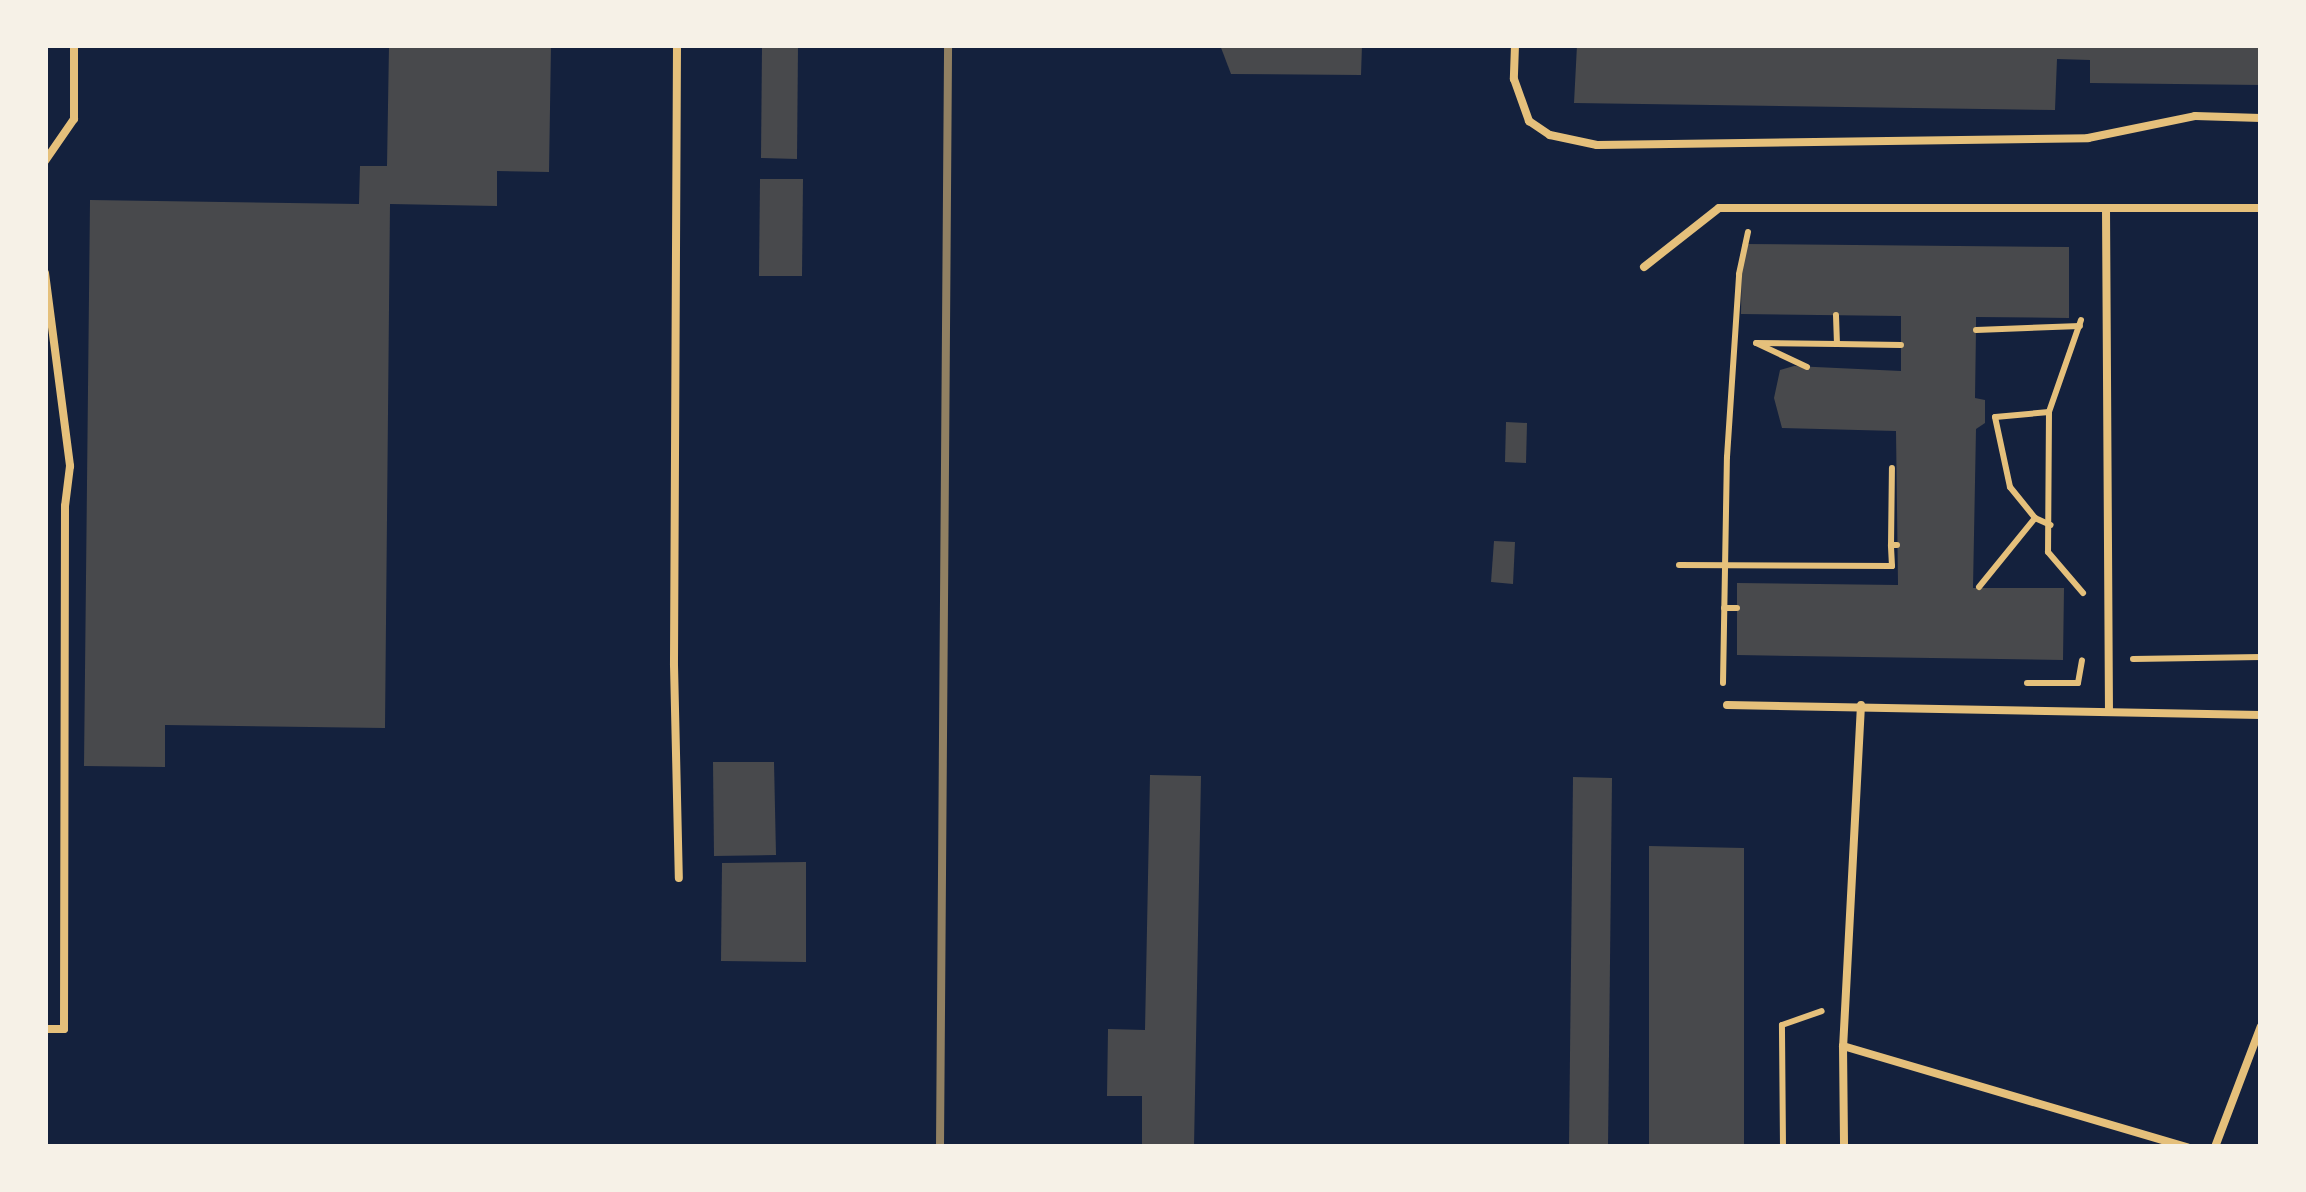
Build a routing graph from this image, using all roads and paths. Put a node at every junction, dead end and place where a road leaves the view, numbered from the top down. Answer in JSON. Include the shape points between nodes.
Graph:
{"nodes":[{"id":1,"x":74,"y":45,"type":"edge"},
{"id":2,"x":677,"y":45,"type":"edge"},
{"id":3,"x":1515,"y":45,"type":"edge"},
{"id":4,"x":2261,"y":118,"type":"edge"},
{"id":5,"x":45,"y":161,"type":"edge"},
{"id":6,"x":2106,"y":208,"type":"junction"},
{"id":7,"x":2261,"y":208,"type":"edge"},
{"id":8,"x":1768,"y":229,"type":"dead end"},
{"id":9,"x":1644,"y":267,"type":"dead end"},
{"id":10,"x":45,"y":273,"type":"edge"},
{"id":11,"x":2086,"y":305,"type":"dead end"},
{"id":12,"x":1836,"y":315,"type":"dead end"},
{"id":13,"x":2080,"y":326,"type":"junction"},
{"id":14,"x":1976,"y":330,"type":"dead end"},
{"id":15,"x":1736,"y":342,"type":"junction"},
{"id":16,"x":1756,"y":342,"type":"junction"},
{"id":17,"x":1837,"y":344,"type":"junction"},
{"id":18,"x":1901,"y":345,"type":"dead end"},
{"id":19,"x":1807,"y":367,"type":"dead end"},
{"id":20,"x":2049,"y":412,"type":"junction"},
{"id":21,"x":1985,"y":416,"type":"dead end"},
{"id":22,"x":1994,"y":417,"type":"junction"},
{"id":23,"x":1892,"y":468,"type":"dead end"},
{"id":24,"x":2035,"y":518,"type":"junction"},
{"id":25,"x":1679,"y":564,"type":"dead end"},
{"id":26,"x":1725,"y":566,"type":"junction"},
{"id":27,"x":1979,"y":588,"type":"dead end"},
{"id":28,"x":1724,"y":608,"type":"junction"},
{"id":29,"x":1737,"y":608,"type":"dead end"},
{"id":30,"x":2082,"y":660,"type":"dead end"},
{"id":31,"x":2018,"y":683,"type":"dead end"},
{"id":32,"x":1743,"y":686,"type":"dead end"},
{"id":33,"x":1861,"y":705,"type":"junction"},
{"id":34,"x":1727,"y":706,"type":"dead end"},
{"id":35,"x":2109,"y":712,"type":"junction"},
{"id":36,"x":2261,"y":715,"type":"edge"},
{"id":37,"x":679,"y":878,"type":"dead end"},
{"id":38,"x":1842,"y":1004,"type":"junction"},
{"id":39,"x":2261,"y":1026,"type":"edge"},
{"id":40,"x":45,"y":1030,"type":"edge"},
{"id":41,"x":1843,"y":1046,"type":"junction"},
{"id":42,"x":1783,"y":1147,"type":"edge"},
{"id":43,"x":1844,"y":1147,"type":"edge"},
{"id":44,"x":2187,"y":1147,"type":"edge"},
{"id":45,"x":2215,"y":1147,"type":"edge"}],
"edges":[{"from":1,"to":5,"type":"lane","via":[[74,118]]},
{"from":2,"to":37,"type":"lane"},
{"from":3,"to":4,"type":"lane","via":[[1514,80],[1529,121],[1550,135],[1597,146],[2088,138],[2195,116]]},
{"from":6,"to":7,"type":"lane"},
{"from":6,"to":9,"type":"lane","via":[[1719,208]]},
{"from":6,"to":35,"type":"lane"},
{"from":8,"to":15,"type":"path","via":[[1748,230],[1738,274]]},
{"from":10,"to":40,"type":"lane","via":[[70,466],[64,506],[64,1028]]},
{"from":11,"to":13,"type":"path"},
{"from":12,"to":17,"type":"path"},
{"from":13,"to":14,"type":"path"},
{"from":13,"to":20,"type":"path"},
{"from":15,"to":16,"type":"path"},
{"from":15,"to":26,"type":"path"},
{"from":16,"to":17,"type":"path"},
{"from":16,"to":19,"type":"path"},
{"from":17,"to":18,"type":"path"},
{"from":20,"to":22,"type":"path"},
{"from":20,"to":24,"type":"path","via":[[2052,524]]},
{"from":21,"to":22,"type":"path"},
{"from":22,"to":24,"type":"path","via":[[2010,487]]},
{"from":23,"to":26,"type":"path","via":[[1892,566]]},
{"from":24,"to":27,"type":"path"},
{"from":25,"to":26,"type":"path"},
{"from":26,"to":28,"type":"path"},
{"from":28,"to":29,"type":"path"},
{"from":28,"to":32,"type":"path","via":[[1723,686]]},
{"from":30,"to":31,"type":"path","via":[[2078,682]]},
{"from":33,"to":34,"type":"lane"},
{"from":33,"to":35,"type":"lane"},
{"from":33,"to":38,"type":"lane"},
{"from":35,"to":36,"type":"lane"},
{"from":38,"to":41,"type":"lane"},
{"from":38,"to":42,"type":"path","via":[[1782,1025]]},
{"from":39,"to":45,"type":"lane"},
{"from":41,"to":43,"type":"lane"},
{"from":41,"to":44,"type":"lane"}]}
